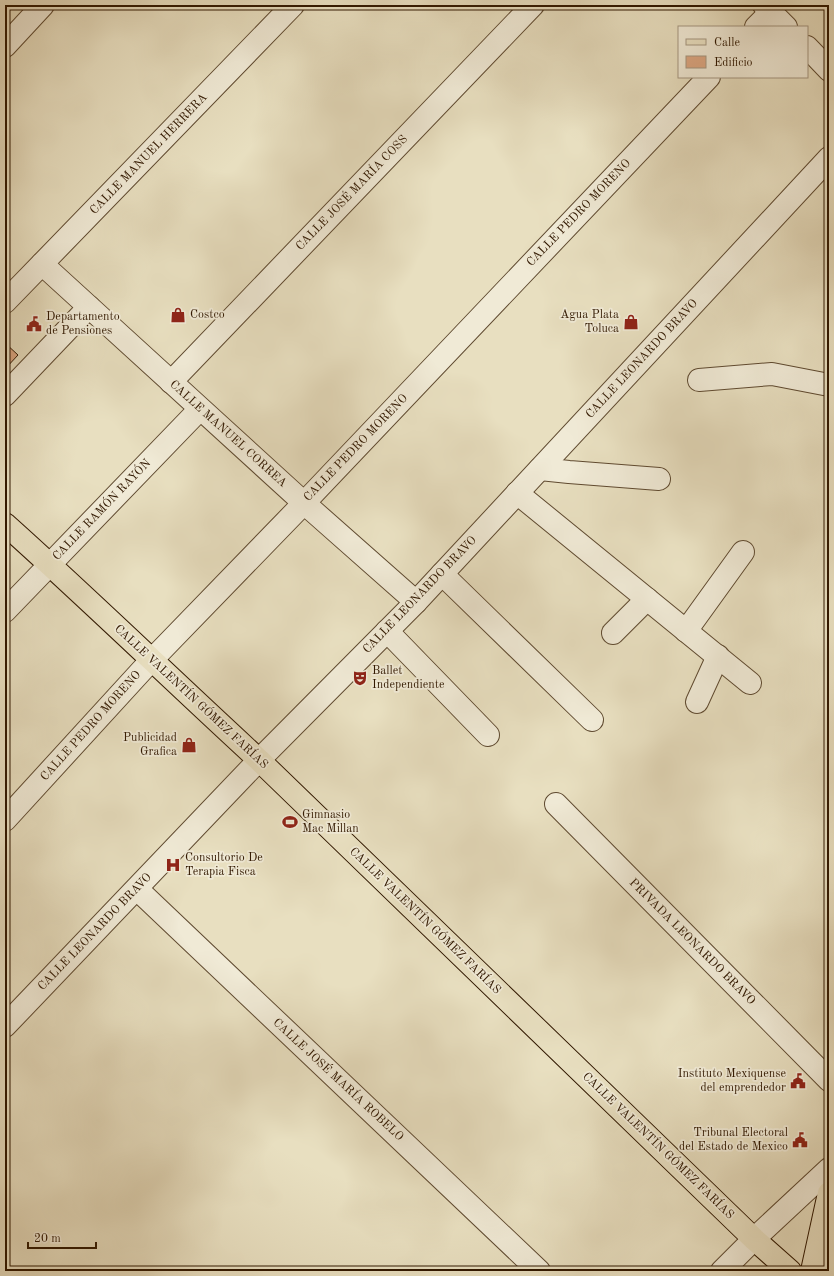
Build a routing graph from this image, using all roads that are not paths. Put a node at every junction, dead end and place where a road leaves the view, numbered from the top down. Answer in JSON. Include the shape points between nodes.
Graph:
{"nodes":[{"id":1,"x":43,"y":5,"type":"edge"},
{"id":2,"x":292,"y":5,"type":"edge"},
{"id":3,"x":533,"y":5,"type":"edge"},
{"id":4,"x":768,"y":8,"type":"edge"},
{"id":5,"x":757,"y":26,"type":"edge"},
{"id":6,"x":785,"y":26,"type":"edge"},
{"id":7,"x":5,"y":46,"type":"edge"},
{"id":8,"x":808,"y":48,"type":"edge"},
{"id":9,"x":829,"y":70,"type":"edge"},
{"id":10,"x":708,"y":78,"type":"edge"},
{"id":11,"x":829,"y":158,"type":"edge"},
{"id":12,"x":42,"y":264,"type":"junction"},
{"id":13,"x":5,"y":302,"type":"edge"},
{"id":14,"x":89,"y":307,"type":"junction"},
{"id":15,"x":699,"y":380,"type":"dead end"},
{"id":16,"x":171,"y":382,"type":"junction"},
{"id":17,"x":829,"y":385,"type":"edge"},
{"id":18,"x":5,"y":395,"type":"edge"},
{"id":19,"x":200,"y":408,"type":"junction"},
{"id":20,"x":540,"y":469,"type":"junction"},
{"id":21,"x":659,"y":479,"type":"dead end"},
{"id":22,"x":517,"y":493,"type":"junction"},
{"id":23,"x":304,"y":503,"type":"junction"},
{"id":24,"x":5,"y":524,"type":"edge"},
{"id":25,"x":743,"y":552,"type":"dead end"},
{"id":26,"x":50,"y":564,"type":"junction"},
{"id":27,"x":442,"y":574,"type":"junction"},
{"id":28,"x":647,"y":599,"type":"junction"},
{"id":29,"x":416,"y":602,"type":"junction"},
{"id":30,"x":5,"y":612,"type":"edge"},
{"id":31,"x":387,"y":631,"type":"junction"},
{"id":32,"x":686,"y":631,"type":"junction"},
{"id":33,"x":613,"y":633,"type":"dead end"},
{"id":34,"x":718,"y":656,"type":"junction"},
{"id":35,"x":152,"y":660,"type":"junction"},
{"id":36,"x":750,"y":683,"type":"dead end"},
{"id":37,"x":697,"y":702,"type":"dead end"},
{"id":38,"x":592,"y":720,"type":"dead end"},
{"id":39,"x":488,"y":735,"type":"dead end"},
{"id":40,"x":259,"y":760,"type":"junction"},
{"id":41,"x":556,"y":804,"type":"dead end"},
{"id":42,"x":5,"y":820,"type":"edge"},
{"id":43,"x":136,"y":889,"type":"junction"},
{"id":44,"x":5,"y":1026,"type":"edge"},
{"id":45,"x":829,"y":1080,"type":"edge"},
{"id":46,"x":829,"y":1169,"type":"edge"},
{"id":47,"x":829,"y":1193,"type":"edge"},
{"id":48,"x":754,"y":1240,"type":"junction"},
{"id":49,"x":539,"y":1271,"type":"edge"},
{"id":50,"x":722,"y":1271,"type":"edge"},
{"id":51,"x":790,"y":1271,"type":"edge"},
{"id":52,"x":812,"y":1271,"type":"edge"}],
"edges":[{"from":1,"to":7,"type":"street"},
{"from":2,"to":12,"type":"street","name":"CALLE MANUEL HERRERA"},
{"from":3,"to":16,"type":"street","name":"CALLE JOSÉ MARÍA COSS"},
{"from":4,"to":5,"type":"street"},
{"from":4,"to":6,"type":"street"},
{"from":8,"to":9,"type":"street"},
{"from":10,"to":23,"type":"street","name":"CALLE PEDRO MORENO"},
{"from":11,"to":20,"type":"street","name":"CALLE LEONARDO BRAVO"},
{"from":12,"to":13,"type":"street","name":"CALLE MANUEL HERRERA"},
{"from":12,"to":14,"type":"street","name":"CALLE MANUEL CORREA"},
{"from":14,"to":16,"type":"street","name":"CALLE MANUEL CORREA"},
{"from":14,"to":18,"type":"street"},
{"from":15,"to":17,"type":"street","via":[[772,374]]},
{"from":16,"to":19,"type":"street","name":"CALLE MANUEL CORREA"},
{"from":19,"to":23,"type":"street","name":"CALLE MANUEL CORREA"},
{"from":19,"to":26,"type":"street","name":"CALLE RAMÓN RAYÓN"},
{"from":20,"to":21,"type":"street"},
{"from":20,"to":22,"type":"street","name":"CALLE LEONARDO BRAVO"},
{"from":22,"to":27,"type":"street","name":"CALLE LEONARDO BRAVO"},
{"from":22,"to":28,"type":"street"},
{"from":23,"to":29,"type":"street","name":"CALLE MANUEL CORREA"},
{"from":23,"to":35,"type":"street","name":"CALLE PEDRO MORENO"},
{"from":24,"to":26,"type":"main road","name":"CALLE VALENTÍN GÓMEZ FARÍAS"},
{"from":25,"to":32,"type":"street"},
{"from":26,"to":30,"type":"street","name":"CALLE RAMÓN RAYÓN"},
{"from":26,"to":35,"type":"main road","name":"CALLE VALENTÍN GÓMEZ FARÍAS"},
{"from":27,"to":29,"type":"street","name":"CALLE LEONARDO BRAVO"},
{"from":27,"to":38,"type":"street"},
{"from":28,"to":32,"type":"street"},
{"from":28,"to":33,"type":"street"},
{"from":29,"to":31,"type":"street","name":"CALLE LEONARDO BRAVO"},
{"from":31,"to":39,"type":"street"},
{"from":31,"to":40,"type":"street","name":"CALLE LEONARDO BRAVO"},
{"from":32,"to":34,"type":"street"},
{"from":34,"to":36,"type":"street"},
{"from":34,"to":37,"type":"street"},
{"from":35,"to":40,"type":"main road","name":"CALLE VALENTÍN GÓMEZ FARÍAS"},
{"from":35,"to":42,"type":"street","name":"CALLE PEDRO MORENO"},
{"from":40,"to":43,"type":"street","name":"CALLE LEONARDO BRAVO"},
{"from":40,"to":48,"type":"main road","name":"CALLE VALENTÍN GÓMEZ FARÍAS"},
{"from":41,"to":45,"type":"street","name":"PRIVADA LEONARDO BRAVO"},
{"from":43,"to":44,"type":"street","name":"CALLE LEONARDO BRAVO"},
{"from":43,"to":49,"type":"street","name":"CALLE JOSÉ MARÍA ROBELO"},
{"from":46,"to":48,"type":"street"},
{"from":47,"to":52,"type":"main road"},
{"from":48,"to":50,"type":"street"},
{"from":48,"to":51,"type":"main road","name":"CALLE VALENTÍN GÓMEZ FARÍAS"}]}
